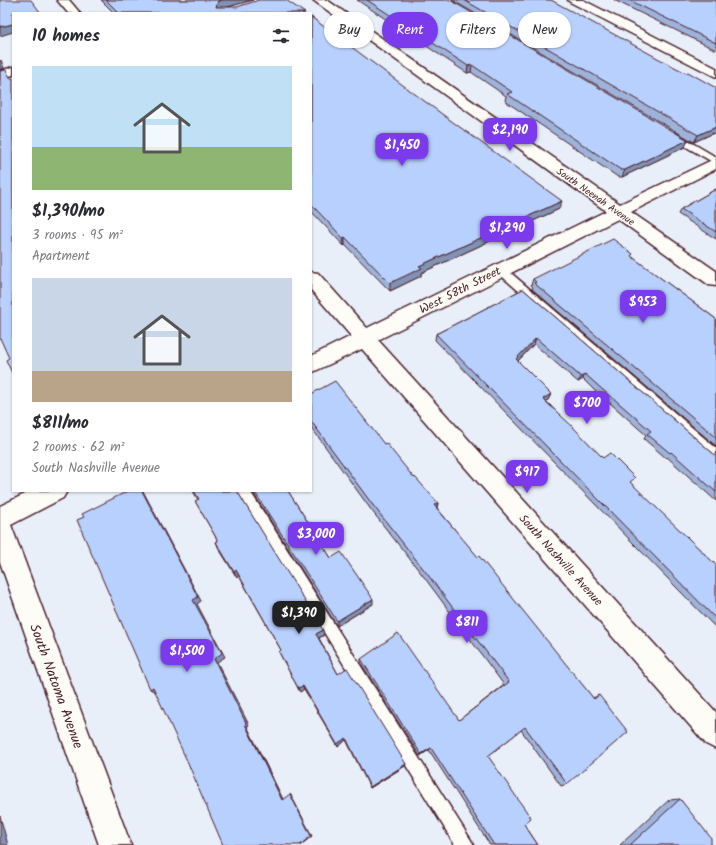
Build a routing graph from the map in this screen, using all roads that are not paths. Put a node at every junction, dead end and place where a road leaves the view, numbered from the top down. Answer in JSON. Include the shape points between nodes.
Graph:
{"nodes":[{"id":1,"x":63,"y":0,"type":"edge"},
{"id":2,"x":319,"y":0,"type":"edge"},
{"id":3,"x":574,"y":0,"type":"edge"},
{"id":4,"x":73,"y":12,"type":"edge"},
{"id":5,"x":12,"y":71,"type":"edge"},
{"id":6,"x":716,"y":73,"type":"edge"},
{"id":7,"x":0,"y":75,"type":"edge"},
{"id":8,"x":666,"y":132,"type":"edge"},
{"id":9,"x":716,"y":162,"type":"edge"},
{"id":10,"x":618,"y":212,"type":"junction"},
{"id":11,"x":501,"y":270,"type":"junction"},
{"id":12,"x":312,"y":279,"type":"edge"},
{"id":13,"x":716,"y":280,"type":"edge"},
{"id":14,"x":364,"y":338,"type":"junction"},
{"id":15,"x":312,"y":364,"type":"edge"},
{"id":16,"x":716,"y":456,"type":"edge"},
{"id":17,"x":53,"y":492,"type":"edge"},
{"id":18,"x":245,"y":492,"type":"edge"},
{"id":19,"x":0,"y":518,"type":"edge"},
{"id":20,"x":0,"y":528,"type":"edge"},
{"id":21,"x":716,"y":734,"type":"edge"},
{"id":22,"x":115,"y":845,"type":"edge"},
{"id":23,"x":465,"y":845,"type":"edge"}],
"edges":[{"from":1,"to":4,"type":"street"},
{"from":2,"to":10,"type":"street","name":"South Neenah Avenue"},
{"from":3,"to":6,"type":"street"},
{"from":5,"to":7,"type":"street"},
{"from":8,"to":9,"type":"lane"},
{"from":9,"to":10,"type":"street","name":"West 58th Street"},
{"from":10,"to":11,"type":"street","name":"West 58th Street"},
{"from":10,"to":13,"type":"street","name":"South Neenah Avenue"},
{"from":11,"to":14,"type":"street","name":"West 58th Street"},
{"from":11,"to":16,"type":"lane"},
{"from":12,"to":14,"type":"street","name":"South Nashville Avenue"},
{"from":14,"to":15,"type":"street","name":"West 58th Street"},
{"from":14,"to":21,"type":"street","name":"South Nashville Avenue"},
{"from":17,"to":19,"type":"street"},
{"from":18,"to":23,"type":"lane"},
{"from":20,"to":22,"type":"street","name":"South Natoma Avenue"}]}
